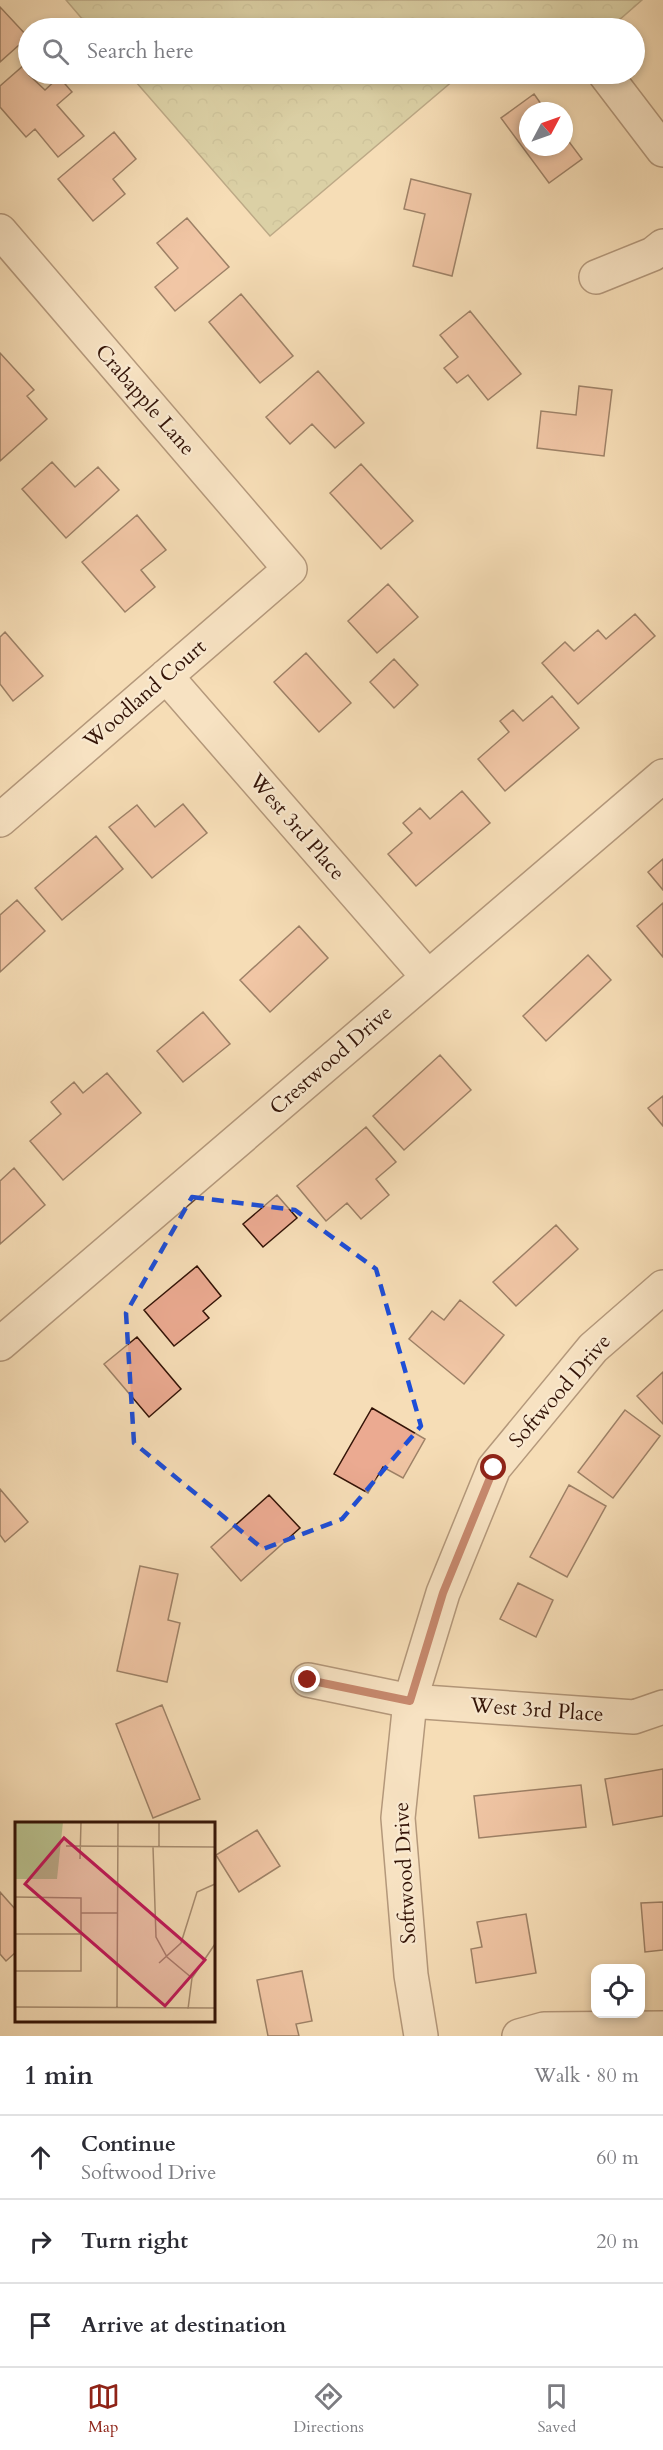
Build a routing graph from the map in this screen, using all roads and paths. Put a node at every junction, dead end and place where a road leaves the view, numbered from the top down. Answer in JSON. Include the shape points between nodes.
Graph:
{"nodes":[{"id":1,"x":613,"y":84,"type":"edge"},
{"id":2,"x":663,"y":150,"type":"edge"},
{"id":3,"x":0,"y":231,"type":"edge"},
{"id":4,"x":663,"y":246,"type":"edge"},
{"id":5,"x":596,"y":277,"type":"dead end"},
{"id":6,"x":290,"y":569,"type":"joint"},
{"id":7,"x":166,"y":676,"type":"junction"},
{"id":8,"x":663,"y":776,"type":"edge"},
{"id":9,"x":0,"y":820,"type":"edge"},
{"id":10,"x":428,"y":977,"type":"junction"},
{"id":11,"x":663,"y":1287,"type":"edge"},
{"id":12,"x":0,"y":1344,"type":"edge"},
{"id":13,"x":308,"y":1680,"type":"dead end"},
{"id":14,"x":410,"y":1701,"type":"junction"},
{"id":15,"x":663,"y":1707,"type":"edge"},
{"id":16,"x":663,"y":2028,"type":"edge"},
{"id":17,"x":421,"y":2036,"type":"edge"},
{"id":18,"x":519,"y":2036,"type":"edge"}],
"edges":[{"from":1,"to":2,"type":"street"},
{"from":3,"to":6,"type":"street","name":"Crabapple Lane"},
{"from":4,"to":5,"type":"street","via":[[653,254]]},
{"from":6,"to":7,"type":"street","name":"Woodland Court"},
{"from":7,"to":9,"type":"street","name":"Woodland Court"},
{"from":7,"to":10,"type":"street","name":"West 3rd Place"},
{"from":8,"to":10,"type":"street","name":"Crestwood Drive"},
{"from":10,"to":12,"type":"street","name":"Crestwood Drive"},
{"from":11,"to":14,"type":"street","name":"Softwood Drive","via":[[593,1348],[494,1468],[443,1593]]},
{"from":13,"to":14,"type":"street","name":"West 3rd Place"},
{"from":14,"to":15,"type":"street","name":"West 3rd Place","via":[[634,1717]]},
{"from":14,"to":17,"type":"street","name":"Softwood Drive","via":[[398,1818],[411,1975]]},
{"from":16,"to":18,"type":"street","via":[[544,2029]]}]}
